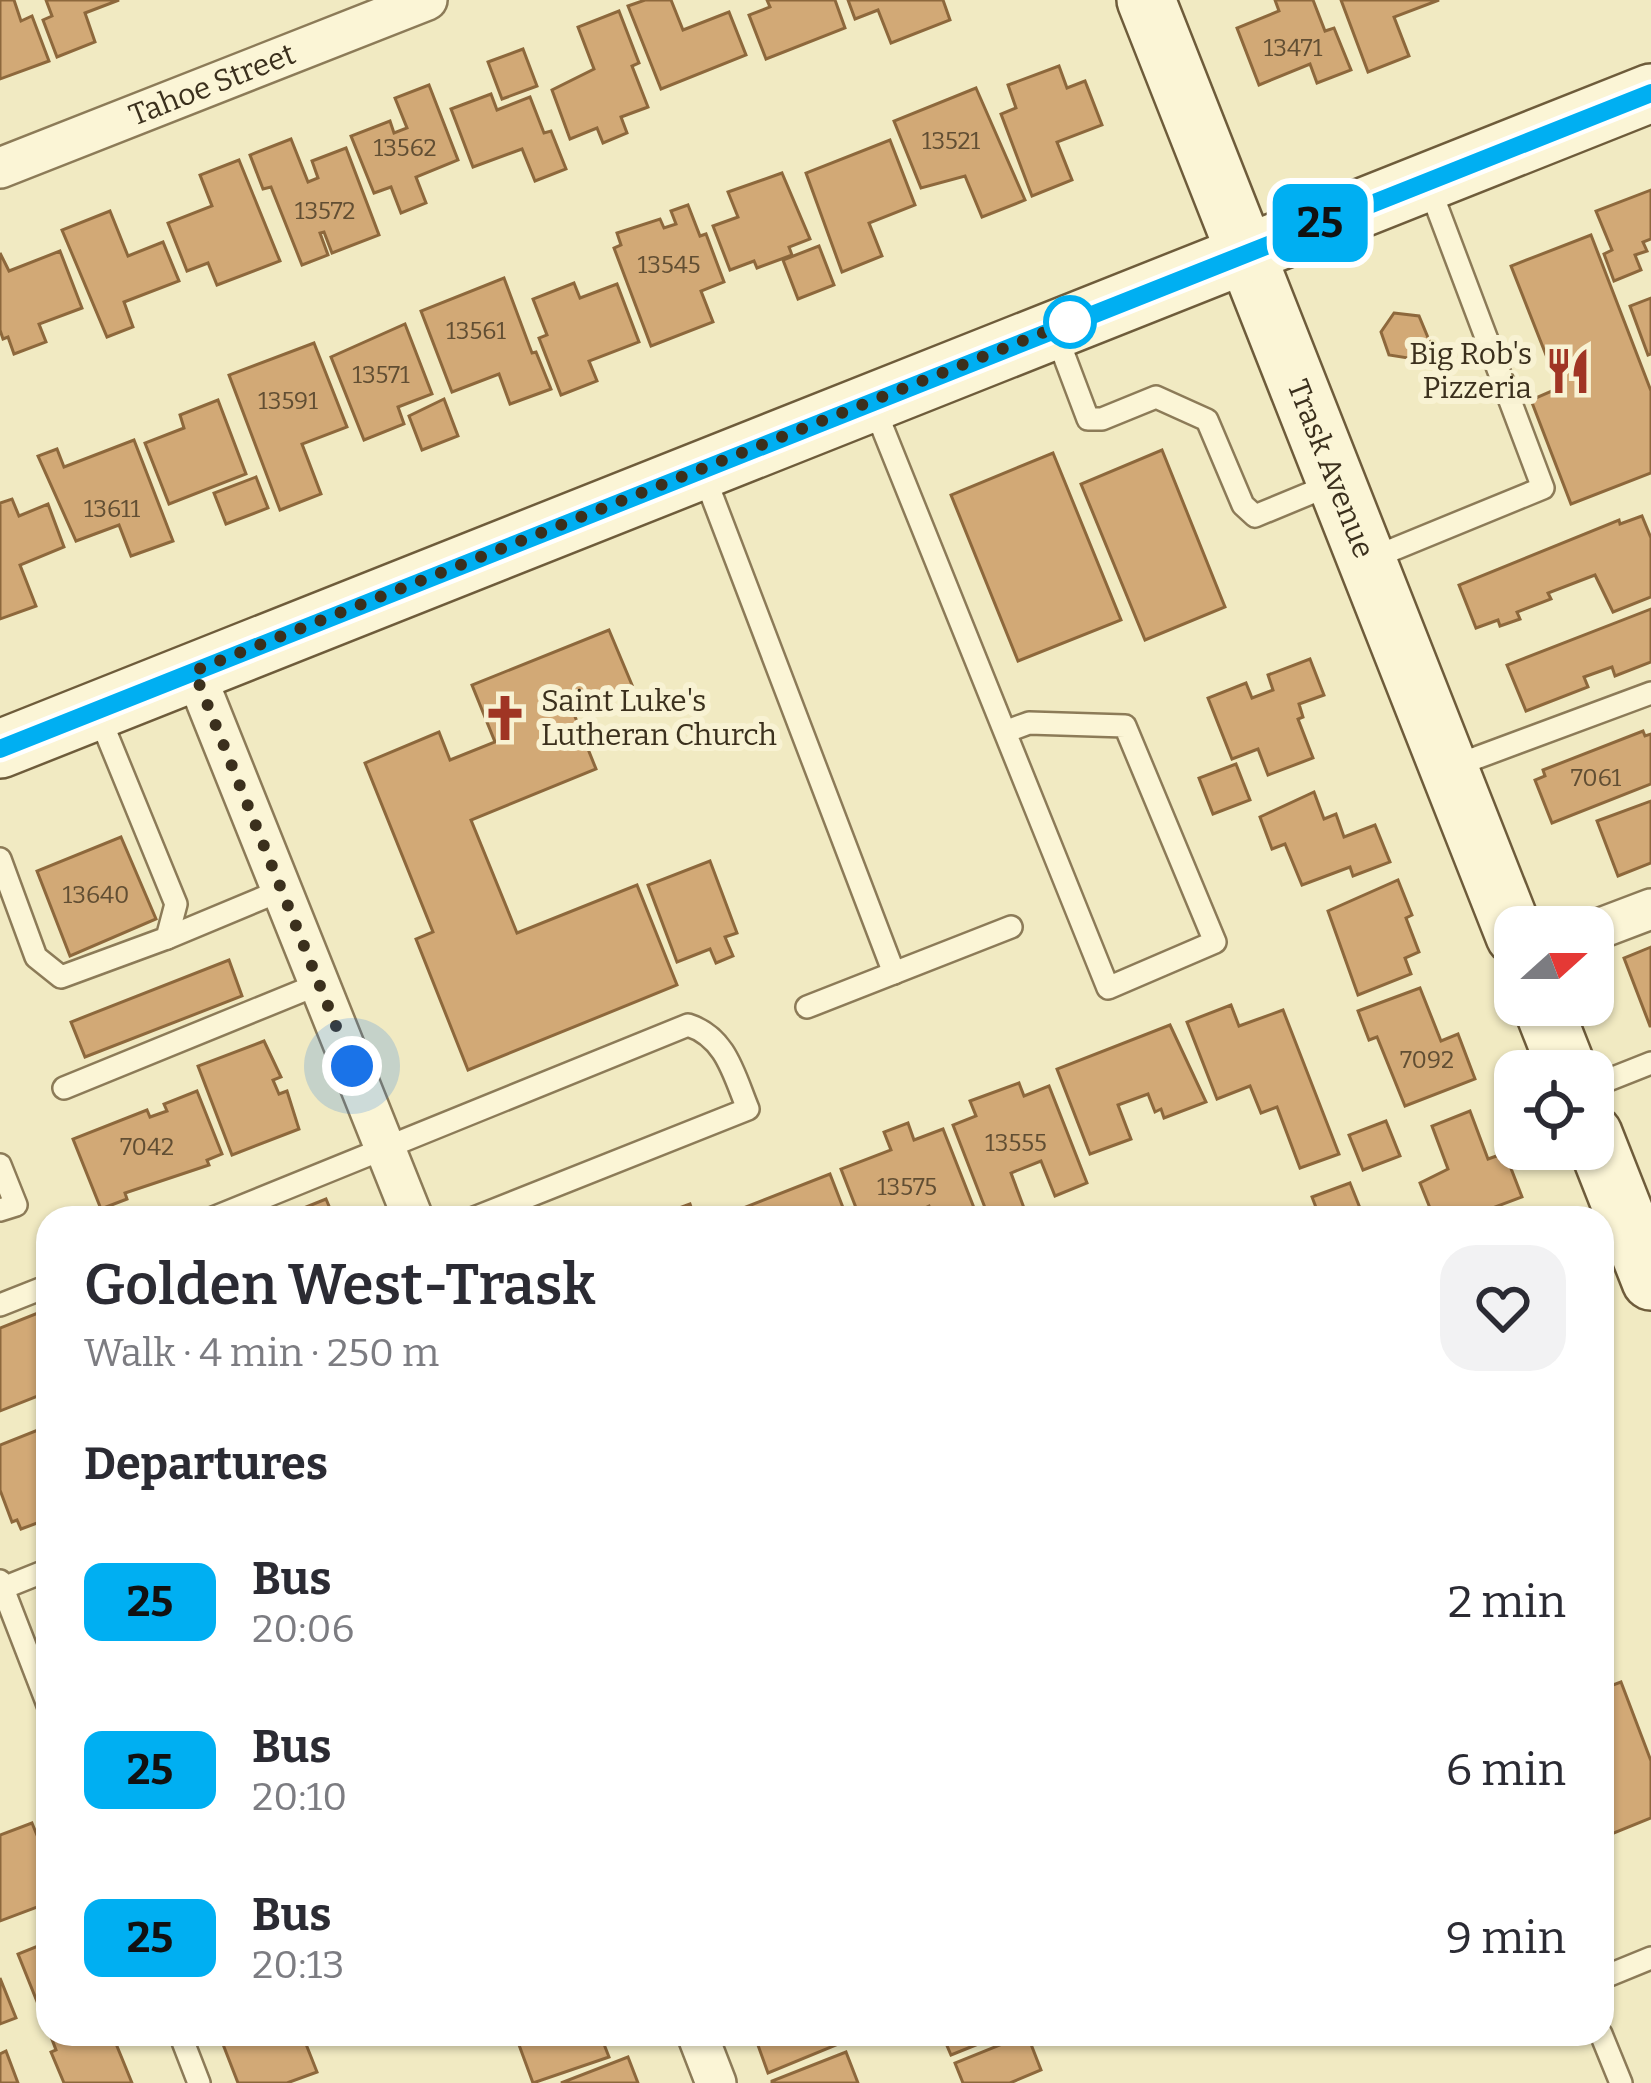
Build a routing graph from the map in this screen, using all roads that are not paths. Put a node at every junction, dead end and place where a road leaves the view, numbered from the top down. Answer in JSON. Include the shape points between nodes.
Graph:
{"nodes":[{"id":1,"x":427,"y":0,"type":"edge"},
{"id":2,"x":1146,"y":0,"type":"edge"},
{"id":3,"x":1651,"y":93,"type":"edge"},
{"id":4,"x":0,"y":168,"type":"edge"},
{"id":5,"x":1427,"y":181,"type":"junction"},
{"id":6,"x":1246,"y":252,"type":"junction"},
{"id":7,"x":1054,"y":328,"type":"junction"},
{"id":8,"x":872,"y":401,"type":"junction"},
{"id":9,"x":702,"y":469,"type":"junction"},
{"id":10,"x":1336,"y":483,"type":"junction"},
{"id":11,"x":1367,"y":560,"type":"junction"},
{"id":12,"x":194,"y":671,"type":"junction"},
{"id":13,"x":1651,"y":693,"type":"edge"},
{"id":14,"x":97,"y":710,"type":"junction"},
{"id":15,"x":1007,"y":731,"type":"junction"},
{"id":16,"x":0,"y":749,"type":"edge"},
{"id":17,"x":1449,"y":768,"type":"junction"},
{"id":18,"x":0,"y":859,"type":"edge"},
{"id":19,"x":281,"y":890,"type":"junction"},
{"id":20,"x":1503,"y":906,"type":"edge"},
{"id":21,"x":1651,"y":909,"type":"edge"},
{"id":22,"x":1614,"y":924,"type":"edge"},
{"id":23,"x":1010,"y":927,"type":"dead end"},
{"id":24,"x":167,"y":938,"type":"junction"},
{"id":25,"x":894,"y":973,"type":"junction"},
{"id":26,"x":320,"y":984,"type":"junction"},
{"id":27,"x":807,"y":1007,"type":"dead end"},
{"id":28,"x":1651,"y":1063,"type":"edge"},
{"id":29,"x":1614,"y":1078,"type":"edge"},
{"id":30,"x":64,"y":1088,"type":"dead end"},
{"id":31,"x":384,"y":1148,"type":"junction"},
{"id":32,"x":0,"y":1165,"type":"edge"},
{"id":33,"x":1614,"y":1170,"type":"edge"},
{"id":34,"x":242,"y":1206,"type":"edge"},
{"id":35,"x":408,"y":1206,"type":"edge"},
{"id":36,"x":504,"y":1206,"type":"edge"},
{"id":37,"x":0,"y":1210,"type":"edge"},
{"id":38,"x":1638,"y":1211,"type":"edge"},
{"id":39,"x":1651,"y":1281,"type":"edge"},
{"id":40,"x":36,"y":1291,"type":"edge"},
{"id":41,"x":0,"y":1305,"type":"edge"},
{"id":42,"x":36,"y":1574,"type":"edge"},
{"id":43,"x":1,"y":1584,"type":"edge"},
{"id":44,"x":36,"y":1674,"type":"edge"},
{"id":45,"x":1651,"y":1958,"type":"edge"},
{"id":46,"x":1614,"y":1973,"type":"edge"},
{"id":47,"x":185,"y":2046,"type":"edge"},
{"id":48,"x":702,"y":2046,"type":"edge"},
{"id":49,"x":1606,"y":2046,"type":"edge"},
{"id":50,"x":200,"y":2083,"type":"edge"},
{"id":51,"x":716,"y":2083,"type":"edge"},
{"id":52,"x":1621,"y":2083,"type":"edge"}],
"edges":[{"from":1,"to":4,"type":"street","name":"Tahoe Street"},
{"from":2,"to":6,"type":"main road","name":"Trask Avenue"},
{"from":3,"to":5,"type":"main road"},
{"from":5,"to":6,"type":"main road"},
{"from":5,"to":11,"type":"lane","via":[[1543,488]]},
{"from":6,"to":7,"type":"main road"},
{"from":6,"to":10,"type":"main road","name":"Trask Avenue"},
{"from":7,"to":8,"type":"main road"},
{"from":7,"to":10,"type":"lane","via":[[1088,419],[1156,397],[1207,420],[1255,516]]},
{"from":8,"to":9,"type":"main road"},
{"from":8,"to":15,"type":"lane"},
{"from":9,"to":12,"type":"main road"},
{"from":9,"to":25,"type":"lane"},
{"from":10,"to":11,"type":"main road","name":"Trask Avenue"},
{"from":11,"to":17,"type":"main road","name":"Trask Avenue"},
{"from":12,"to":14,"type":"main road"},
{"from":12,"to":19,"type":"street"},
{"from":13,"to":17,"type":"lane"},
{"from":14,"to":16,"type":"main road"},
{"from":14,"to":24,"type":"lane","via":[[176,904]]},
{"from":15,"to":15,"type":"lane","via":[[1108,988],[1215,942],[1125,726],[1029,723]]},
{"from":17,"to":20,"type":"main road","name":"Trask Avenue"},
{"from":18,"to":24,"type":"lane","via":[[36,956],[61,977]]},
{"from":19,"to":24,"type":"lane"},
{"from":19,"to":26,"type":"street"},
{"from":21,"to":22,"type":"street"},
{"from":23,"to":25,"type":"lane"},
{"from":25,"to":27,"type":"lane"},
{"from":26,"to":30,"type":"lane"},
{"from":26,"to":31,"type":"street"},
{"from":28,"to":29,"type":"lane"},
{"from":31,"to":34,"type":"lane"},
{"from":31,"to":35,"type":"street"},
{"from":31,"to":36,"type":"lane","via":[[688,1025],[721,1045],[748,1109]]},
{"from":32,"to":37,"type":"lane","via":[[16,1204]]},
{"from":33,"to":38,"type":"main road"},
{"from":38,"to":39,"type":"main road"},
{"from":40,"to":41,"type":"lane"},
{"from":42,"to":43,"type":"lane"},
{"from":43,"to":44,"type":"lane"},
{"from":45,"to":46,"type":"lane"},
{"from":47,"to":50,"type":"lane"},
{"from":48,"to":51,"type":"street"},
{"from":49,"to":52,"type":"lane"}]}
